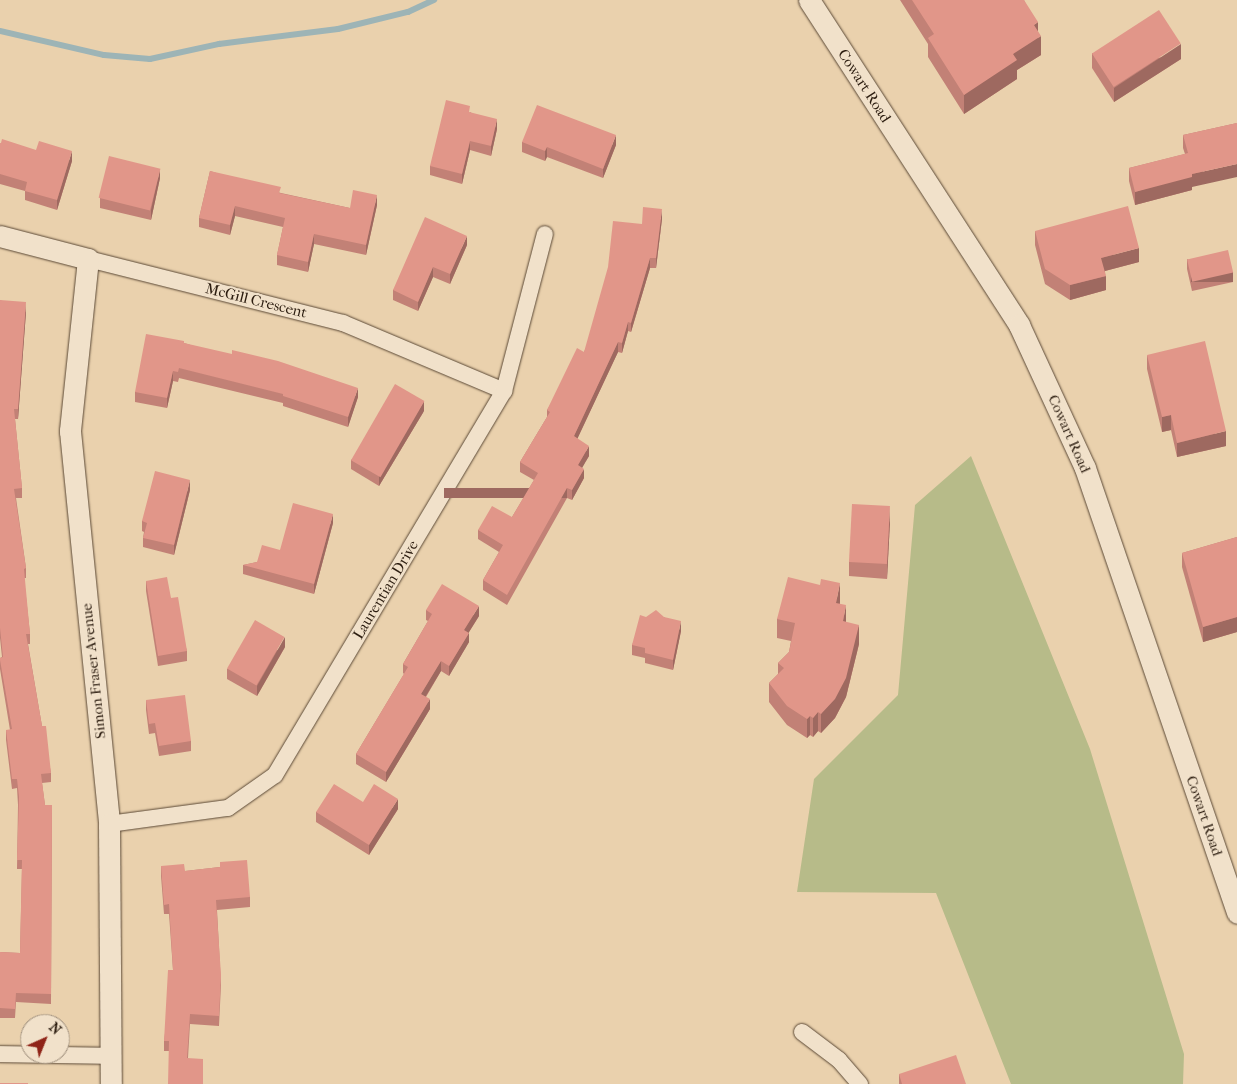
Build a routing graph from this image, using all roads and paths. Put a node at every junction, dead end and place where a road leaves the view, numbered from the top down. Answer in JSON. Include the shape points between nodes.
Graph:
{"nodes":[{"id":1,"x":809,"y":0,"type":"edge"},
{"id":2,"x":545,"y":234,"type":"dead end"},
{"id":3,"x":0,"y":236,"type":"edge"},
{"id":4,"x":88,"y":259,"type":"junction"},
{"id":5,"x":504,"y":391,"type":"junction"},
{"id":6,"x":109,"y":824,"type":"junction"},
{"id":7,"x":1237,"y":913,"type":"edge"},
{"id":8,"x":802,"y":1032,"type":"dead end"},
{"id":9,"x":0,"y":1054,"type":"edge"},
{"id":10,"x":112,"y":1056,"type":"junction"},
{"id":11,"x":111,"y":1084,"type":"edge"},
{"id":12,"x":860,"y":1084,"type":"edge"}],
"edges":[{"from":1,"to":7,"type":"street","name":"Cowart Road","via":[[1019,325],[1085,468]]},
{"from":2,"to":5,"type":"street","name":"Laurentian Drive"},
{"from":3,"to":4,"type":"street","name":"McGill Crescent"},
{"from":4,"to":5,"type":"street","name":"McGill Crescent","via":[[343,323]]},
{"from":4,"to":6,"type":"street","name":"Simon Fraser Avenue","via":[[70,431]]},
{"from":5,"to":6,"type":"street","name":"Laurentian Drive","via":[[275,775],[228,808]]},
{"from":6,"to":10,"type":"street","name":"Simon Fraser Avenue"},
{"from":8,"to":12,"type":"street","via":[[839,1060]]},
{"from":9,"to":10,"type":"street"},
{"from":10,"to":11,"type":"street","name":"Simon Fraser Avenue"}]}
